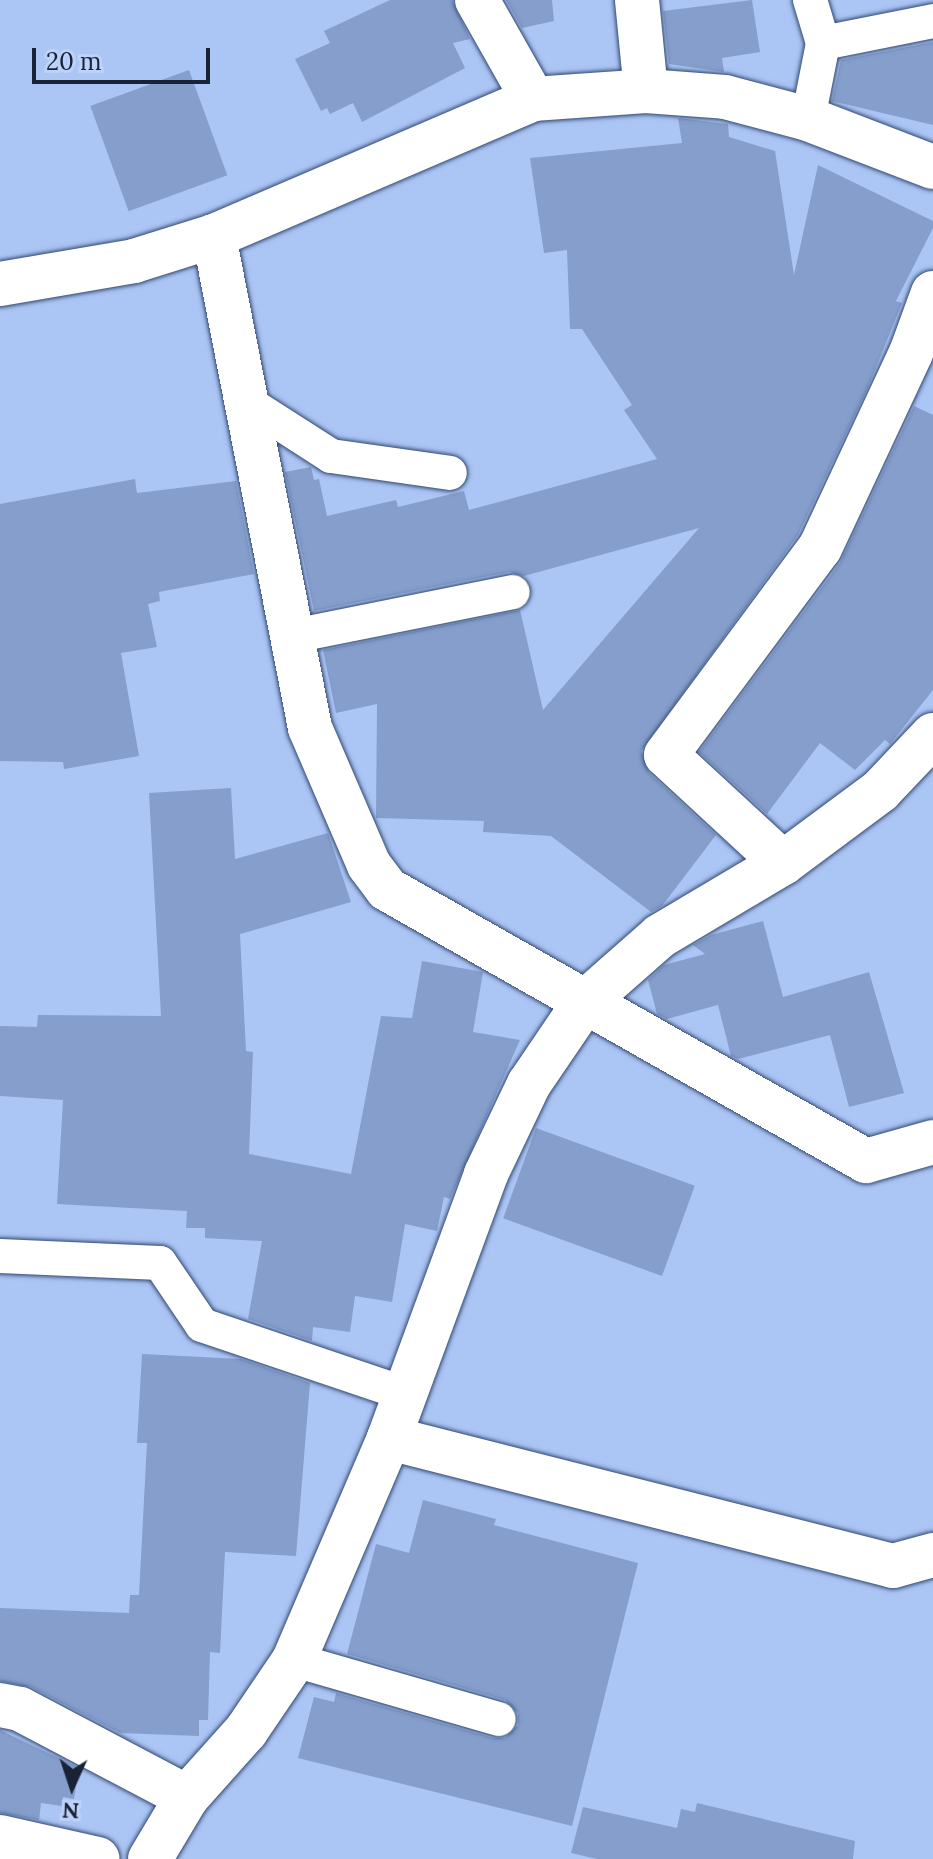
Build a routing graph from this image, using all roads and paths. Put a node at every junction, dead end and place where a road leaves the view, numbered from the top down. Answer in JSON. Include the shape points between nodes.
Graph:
{"nodes":[{"id":1,"x":477,"y":0,"type":"edge"},
{"id":2,"x":637,"y":0,"type":"edge"},
{"id":3,"x":810,"y":0,"type":"edge"},
{"id":4,"x":933,"y":21,"type":"edge"},
{"id":5,"x":823,"y":43,"type":"junction"},
{"id":6,"x":646,"y":91,"type":"junction"},
{"id":7,"x":533,"y":99,"type":"junction"},
{"id":8,"x":808,"y":119,"type":"junction"},
{"id":9,"x":933,"y":167,"type":"edge"},
{"id":10,"x":214,"y":236,"type":"junction"},
{"id":11,"x":0,"y":284,"type":"edge"},
{"id":12,"x":933,"y":293,"type":"edge"},
{"id":13,"x":250,"y":404,"type":"junction"},
{"id":14,"x":450,"y":473,"type":"dead end"},
{"id":15,"x":513,"y":592,"type":"dead end"},
{"id":16,"x":293,"y":636,"type":"junction"},
{"id":17,"x":933,"y":735,"type":"edge"},
{"id":18,"x":783,"y":863,"type":"junction"},
{"id":19,"x":584,"y":1003,"type":"junction"},
{"id":20,"x":933,"y":1142,"type":"edge"},
{"id":21,"x":0,"y":1256,"type":"edge"},
{"id":22,"x":406,"y":1394,"type":"junction"},
{"id":23,"x":389,"y":1438,"type":"junction"},
{"id":24,"x":933,"y":1555,"type":"edge"},
{"id":25,"x":294,"y":1660,"type":"junction"},
{"id":26,"x":0,"y":1705,"type":"edge"},
{"id":27,"x":499,"y":1719,"type":"dead end"},
{"id":28,"x":187,"y":1797,"type":"junction"},
{"id":29,"x":0,"y":1837,"type":"edge"},
{"id":30,"x":98,"y":1859,"type":"edge"},
{"id":31,"x":150,"y":1859,"type":"edge"}],
"edges":[{"from":1,"to":7,"type":"street"},
{"from":2,"to":6,"type":"street"},
{"from":3,"to":5,"type":"lane"},
{"from":4,"to":5,"type":"lane"},
{"from":5,"to":8,"type":"lane"},
{"from":6,"to":7,"type":"street"},
{"from":6,"to":8,"type":"street","via":[[725,97]]},
{"from":7,"to":10,"type":"street"},
{"from":8,"to":9,"type":"street"},
{"from":10,"to":11,"type":"street","via":[[134,261]]},
{"from":10,"to":13,"type":"street"},
{"from":12,"to":18,"type":"street","via":[[911,353],[820,548],[666,755]]},
{"from":13,"to":14,"type":"lane","via":[[331,456]]},
{"from":13,"to":16,"type":"street"},
{"from":15,"to":16,"type":"lane"},
{"from":16,"to":19,"type":"street","via":[[310,728],[369,865],[387,889]]},
{"from":17,"to":18,"type":"street","via":[[880,791]]},
{"from":18,"to":19,"type":"street","via":[[660,936]]},
{"from":19,"to":20,"type":"street","via":[[866,1161]]},
{"from":19,"to":22,"type":"street","via":[[529,1084],[486,1174]]},
{"from":21,"to":22,"type":"lane","via":[[160,1263],[202,1325]]},
{"from":22,"to":23,"type":"street"},
{"from":23,"to":24,"type":"street","via":[[893,1566]]},
{"from":23,"to":25,"type":"street"},
{"from":25,"to":27,"type":"lane"},
{"from":25,"to":28,"type":"street","via":[[246,1731]]},
{"from":26,"to":28,"type":"street","via":[[20,1709]]},
{"from":28,"to":31,"type":"street"},
{"from":29,"to":30,"type":"street"}]}
